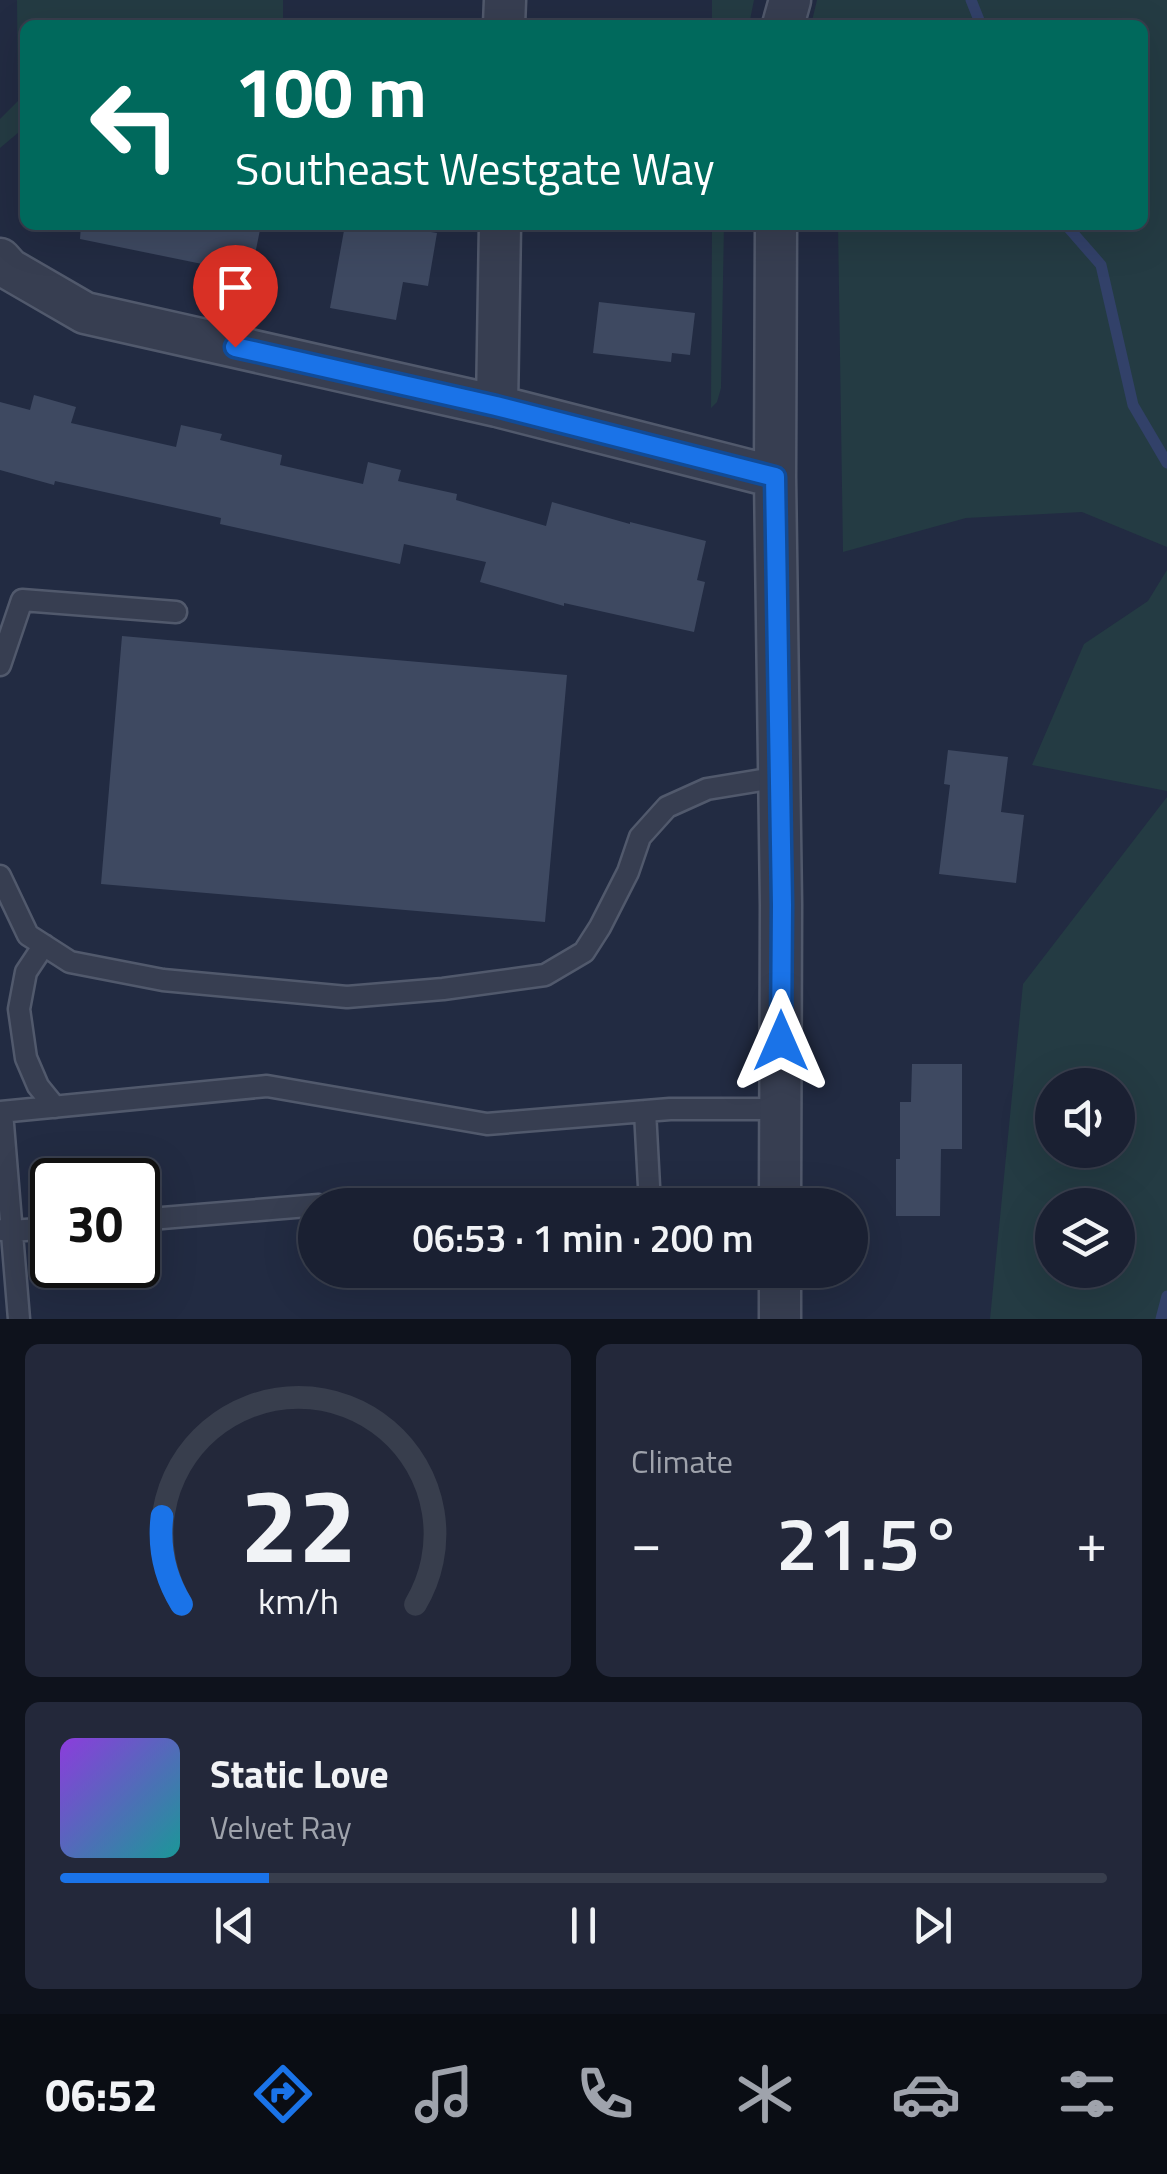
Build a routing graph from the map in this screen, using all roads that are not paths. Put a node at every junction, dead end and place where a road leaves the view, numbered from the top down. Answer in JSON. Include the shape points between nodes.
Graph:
{"nodes":[{"id":1,"x":500,"y":230,"type":"edge"},
{"id":2,"x":776,"y":230,"type":"edge"},
{"id":3,"x":0,"y":259,"type":"edge"},
{"id":4,"x":496,"y":406,"type":"junction"},
{"id":5,"x":775,"y":477,"type":"junction"},
{"id":6,"x":176,"y":612,"type":"dead end"},
{"id":7,"x":0,"y":666,"type":"edge"},
{"id":8,"x":780,"y":777,"type":"junction"},
{"id":9,"x":0,"y":876,"type":"edge"},
{"id":10,"x":44,"y":946,"type":"junction"},
{"id":11,"x":55,"y":1108,"type":"junction"},
{"id":12,"x":780,"y":1109,"type":"junction"},
{"id":13,"x":644,"y":1111,"type":"junction"},
{"id":14,"x":1,"y":1112,"type":"edge"},
{"id":15,"x":649,"y":1188,"type":"edge"},
{"id":16,"x":780,"y":1188,"type":"edge"},
{"id":17,"x":298,"y":1207,"type":"edge"},
{"id":18,"x":160,"y":1218,"type":"edge"},
{"id":19,"x":6,"y":1230,"type":"edge"},
{"id":20,"x":780,"y":1288,"type":"edge"},
{"id":21,"x":19,"y":1319,"type":"edge"},
{"id":22,"x":780,"y":1319,"type":"edge"}],
"edges":[{"from":1,"to":4,"type":"street"},
{"from":2,"to":5,"type":"street"},
{"from":3,"to":4,"type":"street","via":[[85,314]]},
{"from":4,"to":5,"type":"street"},
{"from":5,"to":8,"type":"street"},
{"from":6,"to":7,"type":"lane","via":[[22,600]]},
{"from":8,"to":10,"type":"lane","via":[[706,789],[668,807],[640,837],[584,952],[544,975],[348,998],[162,980],[70,962]]},
{"from":8,"to":12,"type":"street"},
{"from":9,"to":10,"type":"lane","via":[[28,935]]},
{"from":10,"to":11,"type":"lane","via":[[26,972],[19,1009],[26,1058]]},
{"from":11,"to":13,"type":"lane","via":[[267,1086],[487,1124]]},
{"from":11,"to":14,"type":"lane"},
{"from":12,"to":13,"type":"lane"},
{"from":12,"to":16,"type":"street"},
{"from":13,"to":15,"type":"lane"},
{"from":14,"to":19,"type":"lane"},
{"from":17,"to":18,"type":"lane"},
{"from":19,"to":21,"type":"lane"},
{"from":20,"to":22,"type":"street"}]}
